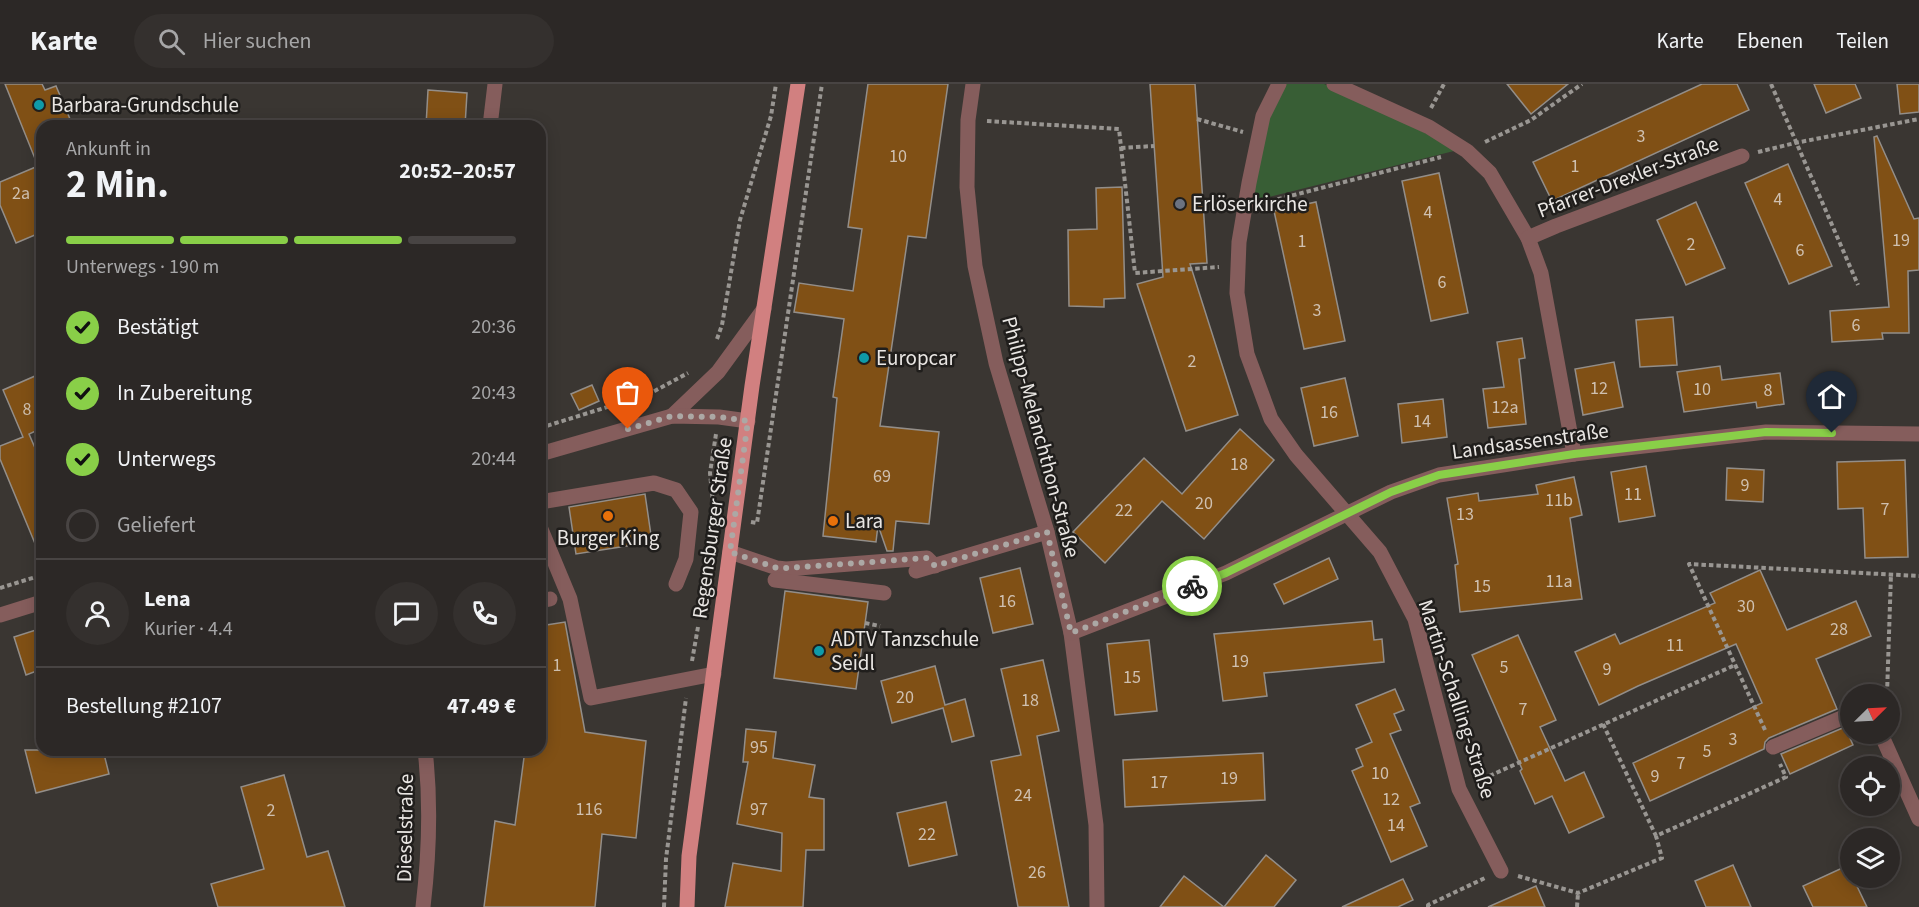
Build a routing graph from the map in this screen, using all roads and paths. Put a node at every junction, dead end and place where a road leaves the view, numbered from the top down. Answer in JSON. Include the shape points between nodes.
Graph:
{"nodes":[{"id":1,"x":495,"y":84,"type":"edge"},
{"id":2,"x":776,"y":84,"type":"edge"},
{"id":3,"x":798,"y":84,"type":"edge"},
{"id":4,"x":822,"y":84,"type":"edge"},
{"id":5,"x":973,"y":84,"type":"edge"},
{"id":6,"x":1279,"y":84,"type":"edge"},
{"id":7,"x":1334,"y":84,"type":"edge"},
{"id":8,"x":1444,"y":84,"type":"edge"},
{"id":9,"x":1582,"y":84,"type":"edge"},
{"id":10,"x":1771,"y":84,"type":"edge"},
{"id":11,"x":1197,"y":119,"type":"dead end"},
{"id":12,"x":1919,"y":119,"type":"edge"},
{"id":13,"x":491,"y":120,"type":"edge"},
{"id":14,"x":1009,"y":122,"type":"dead end"},
{"id":15,"x":1422,"y":124,"type":"junction"},
{"id":16,"x":1258,"y":137,"type":"junction"},
{"id":17,"x":1795,"y":143,"type":"junction"},
{"id":18,"x":1154,"y":146,"type":"dead end"},
{"id":19,"x":1121,"y":148,"type":"junction"},
{"id":20,"x":1467,"y":151,"type":"junction"},
{"id":21,"x":1742,"y":156,"type":"joint"},
{"id":22,"x":1244,"y":207,"type":"junction"},
{"id":23,"x":1528,"y":238,"type":"junction"},
{"id":24,"x":1238,"y":266,"type":"junction"},
{"id":25,"x":1858,"y":285,"type":"dead end"},
{"id":26,"x":764,"y":309,"type":"junction"},
{"id":27,"x":715,"y":344,"type":"dead end"},
{"id":28,"x":718,"y":372,"type":"junction"},
{"id":29,"x":672,"y":416,"type":"junction"},
{"id":30,"x":748,"y":421,"type":"junction"},
{"id":31,"x":546,"y":426,"type":"edge"},
{"id":32,"x":1919,"y":434,"type":"edge"},
{"id":33,"x":546,"y":452,"type":"edge"},
{"id":34,"x":1574,"y":454,"type":"junction"},
{"id":35,"x":546,"y":501,"type":"edge"},
{"id":36,"x":1347,"y":514,"type":"junction"},
{"id":37,"x":757,"y":523,"type":"dead end"},
{"id":38,"x":1047,"y":532,"type":"junction"},
{"id":39,"x":546,"y":541,"type":"edge"},
{"id":40,"x":730,"y":552,"type":"junction"},
{"id":41,"x":935,"y":566,"type":"junction"},
{"id":42,"x":916,"y":572,"type":"dead end"},
{"id":43,"x":1891,"y":574,"type":"junction"},
{"id":44,"x":1919,"y":576,"type":"edge"},
{"id":45,"x":36,"y":577,"type":"edge"},
{"id":46,"x":775,"y":580,"type":"dead end"},
{"id":47,"x":676,"y":584,"type":"dead end"},
{"id":48,"x":0,"y":588,"type":"edge"},
{"id":49,"x":884,"y":593,"type":"dead end"},
{"id":50,"x":36,"y":604,"type":"edge"},
{"id":51,"x":0,"y":615,"type":"edge"},
{"id":52,"x":865,"y":623,"type":"dead end"},
{"id":53,"x":880,"y":626,"type":"dead end"},
{"id":54,"x":1071,"y":633,"type":"junction"},
{"id":55,"x":1735,"y":665,"type":"junction"},
{"id":56,"x":714,"y":674,"type":"junction"},
{"id":57,"x":1887,"y":684,"type":"edge"},
{"id":58,"x":1840,"y":719,"type":"edge"},
{"id":59,"x":1603,"y":724,"type":"junction"},
{"id":60,"x":1885,"y":744,"type":"edge"},
{"id":61,"x":1773,"y":747,"type":"junction"},
{"id":62,"x":426,"y":756,"type":"edge"},
{"id":63,"x":1460,"y":789,"type":"junction"},
{"id":64,"x":1919,"y":819,"type":"edge"},
{"id":65,"x":1656,"y":836,"type":"junction"},
{"id":66,"x":1501,"y":871,"type":"junction"},
{"id":67,"x":1578,"y":893,"type":"junction"},
{"id":68,"x":423,"y":907,"type":"edge"},
{"id":69,"x":687,"y":907,"type":"edge"},
{"id":70,"x":1096,"y":907,"type":"edge"},
{"id":71,"x":1428,"y":907,"type":"edge"},
{"id":72,"x":1576,"y":907,"type":"edge"}],
"edges":[{"from":1,"to":13,"type":"street"},
{"from":2,"to":27,"type":"path","via":[[771,116],[740,220],[722,325]]},
{"from":3,"to":26,"type":"main road","name":"Regensburger Straße"},
{"from":4,"to":37,"type":"path"},
{"from":5,"to":38,"type":"street","name":"Philipp-Melanchthon-Straße","via":[[967,187],[975,266],[996,363]]},
{"from":6,"to":16,"type":"street","name":"Martin-Schalling-Straße","via":[[1263,116]]},
{"from":7,"to":15,"type":"street"},
{"from":8,"to":15,"type":"path"},
{"from":9,"to":20,"type":"path","via":[[1531,120]]},
{"from":10,"to":17,"type":"path"},
{"from":11,"to":16,"type":"path"},
{"from":12,"to":17,"type":"path"},
{"from":14,"to":19,"type":"path","via":[[1119,129]]},
{"from":15,"to":20,"type":"street"},
{"from":16,"to":22,"type":"street","name":"Martin-Schalling-Straße"},
{"from":17,"to":21,"type":"path"},
{"from":17,"to":25,"type":"path"},
{"from":18,"to":19,"type":"path"},
{"from":19,"to":24,"type":"path","via":[[1135,273]]},
{"from":20,"to":22,"type":"path"},
{"from":20,"to":23,"type":"street","via":[[1490,173]]},
{"from":21,"to":23,"type":"street","name":"Pfarrer-Drexler-Straße"},
{"from":22,"to":24,"type":"street","name":"Martin-Schalling-Straße"},
{"from":23,"to":34,"type":"street","via":[[1540,273]]},
{"from":24,"to":36,"type":"street","name":"Martin-Schalling-Straße","via":[[1237,293],[1247,354],[1271,418],[1296,455]]},
{"from":26,"to":28,"type":"street"},
{"from":26,"to":30,"type":"main road","name":"Regensburger Straße"},
{"from":28,"to":29,"type":"street"},
{"from":28,"to":31,"type":"path","via":[[707,362],[649,394]]},
{"from":29,"to":30,"type":"street"},
{"from":29,"to":33,"type":"street"},
{"from":30,"to":40,"type":"main road","name":"Regensburger Straße"},
{"from":32,"to":34,"type":"street","name":"Landsassenstraße","via":[[1766,432]]},
{"from":34,"to":36,"type":"street","name":"Landsassenstraße","via":[[1439,475],[1391,492]]},
{"from":35,"to":47,"type":"street","via":[[654,483],[676,490],[691,512],[686,559]]},
{"from":36,"to":54,"type":"street","name":"Landsassenstraße","via":[[1226,573]]},
{"from":36,"to":63,"type":"street","name":"Martin-Schalling-Straße","via":[[1380,552],[1415,619]]},
{"from":38,"to":41,"type":"street"},
{"from":38,"to":54,"type":"street","name":"Philipp-Melanchthon-Straße"},
{"from":39,"to":56,"type":"street","via":[[570,599],[591,698]]},
{"from":40,"to":41,"type":"street","via":[[777,568],[927,558]]},
{"from":40,"to":56,"type":"main road","name":"Regensburger Straße"},
{"from":41,"to":42,"type":"street"},
{"from":43,"to":44,"type":"path"},
{"from":43,"to":55,"type":"path","via":[[1689,564]]},
{"from":43,"to":57,"type":"path"},
{"from":45,"to":48,"type":"path"},
{"from":46,"to":49,"type":"street"},
{"from":50,"to":51,"type":"street"},
{"from":52,"to":53,"type":"path"},
{"from":54,"to":70,"type":"street","name":"Philipp-Melanchthon-Straße","via":[[1096,825]]},
{"from":55,"to":59,"type":"path"},
{"from":55,"to":61,"type":"path"},
{"from":56,"to":69,"type":"main road","name":"Regensburger Straße","via":[[689,856]]},
{"from":58,"to":61,"type":"street"},
{"from":59,"to":63,"type":"path"},
{"from":59,"to":65,"type":"path"},
{"from":60,"to":64,"type":"street"},
{"from":61,"to":65,"type":"path","via":[[1786,777]]},
{"from":62,"to":68,"type":"street","name":"Dieselstraße","via":[[429,779]]},
{"from":63,"to":66,"type":"street","name":"Martin-Schalling-Straße"},
{"from":65,"to":67,"type":"path","via":[[1662,858]]},
{"from":66,"to":67,"type":"path"},
{"from":66,"to":71,"type":"path"},
{"from":67,"to":72,"type":"path"}]}
